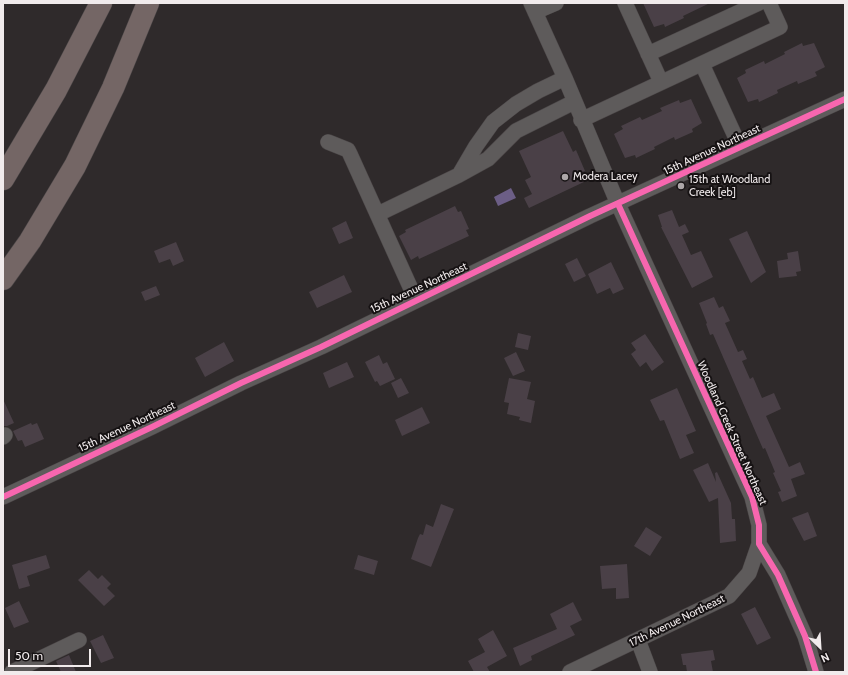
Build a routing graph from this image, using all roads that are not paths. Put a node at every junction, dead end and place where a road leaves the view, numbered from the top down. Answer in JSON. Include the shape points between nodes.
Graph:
{"nodes":[{"id":1,"x":101,"y":3,"type":"edge"},
{"id":2,"x":148,"y":3,"type":"edge"},
{"id":3,"x":556,"y":3,"type":"edge"},
{"id":4,"x":625,"y":3,"type":"edge"},
{"id":5,"x":760,"y":3,"type":"edge"},
{"id":6,"x":769,"y":3,"type":"edge"},
{"id":7,"x":533,"y":8,"type":"edge"},
{"id":8,"x":648,"y":54,"type":"junction"},
{"id":9,"x":702,"y":64,"type":"junction"},
{"id":10,"x":565,"y":78,"type":"junction"},
{"id":11,"x":661,"y":82,"type":"junction"},
{"id":12,"x":845,"y":99,"type":"edge"},
{"id":13,"x":574,"y":102,"type":"junction"},
{"id":14,"x":581,"y":120,"type":"junction"},
{"id":15,"x":328,"y":142,"type":"dead end"},
{"id":16,"x":740,"y":147,"type":"junction"},
{"id":17,"x":459,"y":175,"type":"junction"},
{"id":18,"x":3,"y":179,"type":"edge"},
{"id":19,"x":618,"y":204,"type":"junction"},
{"id":20,"x":378,"y":214,"type":"junction"},
{"id":21,"x":3,"y":280,"type":"edge"},
{"id":22,"x":416,"y":300,"type":"junction"},
{"id":23,"x":3,"y":497,"type":"edge"},
{"id":24,"x":759,"y":544,"type":"junction"},
{"id":25,"x":79,"y":640,"type":"dead end"},
{"id":26,"x":638,"y":640,"type":"junction"},
{"id":27,"x":12,"y":672,"type":"edge"},
{"id":28,"x":570,"y":672,"type":"edge"},
{"id":29,"x":650,"y":672,"type":"edge"},
{"id":30,"x":816,"y":672,"type":"edge"}],
"edges":[{"from":1,"to":18,"type":"highway","via":[[59,84]]},
{"from":2,"to":21,"type":"highway","via":[[114,88],[75,166]]},
{"from":3,"to":7,"type":"street"},
{"from":4,"to":8,"type":"street"},
{"from":5,"to":8,"type":"street"},
{"from":6,"to":9,"type":"street","via":[[780,27]]},
{"from":7,"to":10,"type":"street","name":"Woodland Creek Street Northeast"},
{"from":8,"to":11,"type":"street"},
{"from":9,"to":11,"type":"street"},
{"from":9,"to":16,"type":"street"},
{"from":10,"to":13,"type":"street","name":"Woodland Creek Street Northeast"},
{"from":10,"to":17,"type":"street","via":[[516,104],[493,122]]},
{"from":11,"to":14,"type":"street"},
{"from":12,"to":16,"type":"street","name":"15th Avenue Northeast"},
{"from":13,"to":14,"type":"street","name":"Woodland Creek Street Northeast"},
{"from":13,"to":17,"type":"street","via":[[516,131],[488,159]]},
{"from":14,"to":19,"type":"street","name":"Woodland Creek Street Northeast"},
{"from":15,"to":20,"type":"street","via":[[348,150]]},
{"from":16,"to":19,"type":"street","name":"15th Avenue Northeast"},
{"from":17,"to":20,"type":"street"},
{"from":19,"to":22,"type":"street","name":"15th Avenue Northeast"},
{"from":19,"to":24,"type":"street","name":"Woodland Creek Street Northeast","via":[[752,497],[758,518]]},
{"from":20,"to":22,"type":"street"},
{"from":22,"to":23,"type":"street","name":"15th Avenue Northeast"},
{"from":24,"to":26,"type":"street","name":"17th Avenue Northeast","via":[[749,573],[729,596]]},
{"from":24,"to":30,"type":"street","name":"Woodland Creek Street Northeast","via":[[778,575],[805,636]]},
{"from":25,"to":27,"type":"street"},
{"from":26,"to":28,"type":"street","name":"17th Avenue Northeast"},
{"from":26,"to":29,"type":"street"}]}
